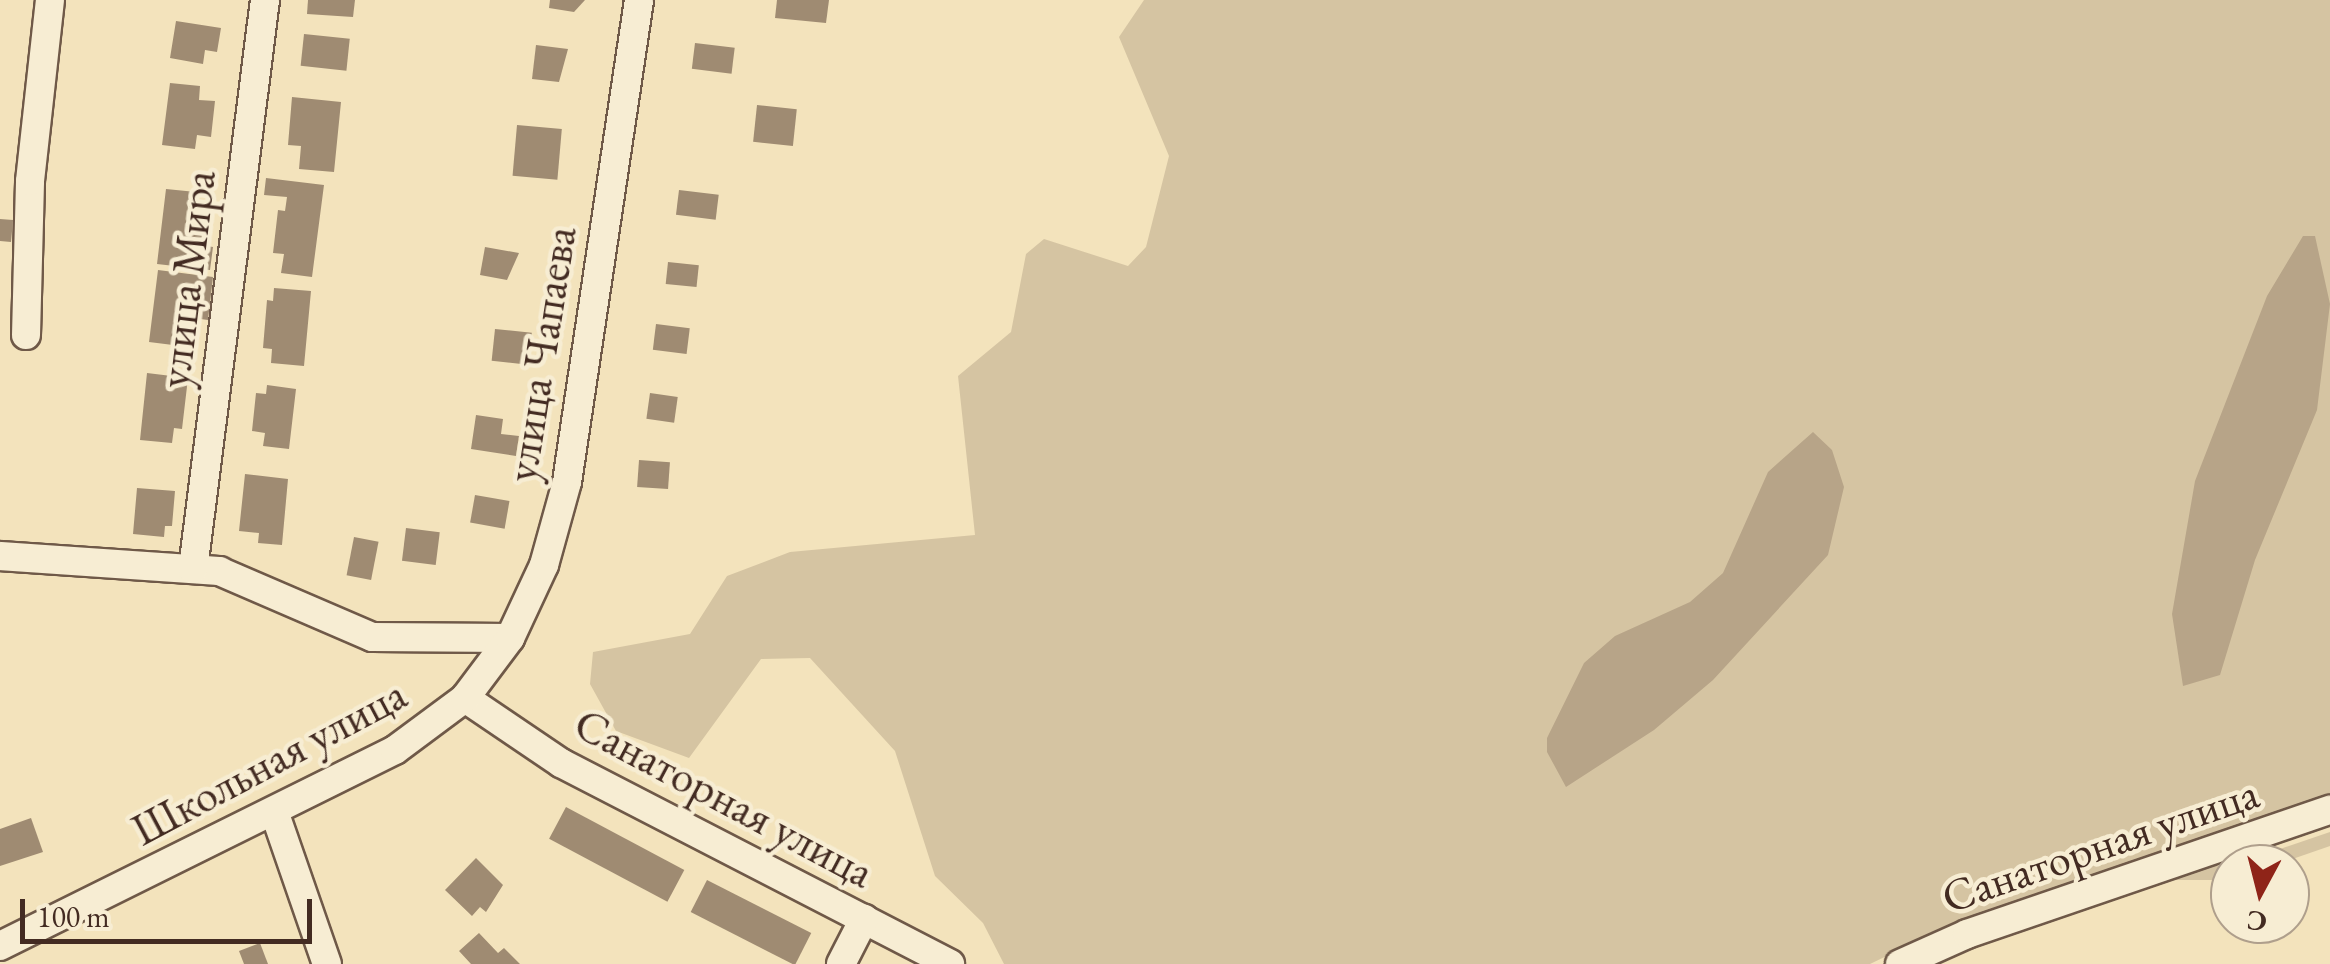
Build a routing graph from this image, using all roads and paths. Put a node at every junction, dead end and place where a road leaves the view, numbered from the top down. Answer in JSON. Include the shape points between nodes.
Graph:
{"nodes":[{"id":1,"x":50,"y":0,"type":"edge"},
{"id":2,"x":265,"y":0,"type":"edge"},
{"id":3,"x":638,"y":0,"type":"edge"},
{"id":4,"x":26,"y":335,"type":"dead end"},
{"id":5,"x":0,"y":556,"type":"edge"},
{"id":6,"x":194,"y":569,"type":"junction"},
{"id":7,"x":510,"y":638,"type":"junction"},
{"id":8,"x":465,"y":698,"type":"junction"},
{"id":9,"x":2330,"y":810,"type":"edge"},
{"id":10,"x":274,"y":811,"type":"junction"},
{"id":11,"x":864,"y":920,"type":"junction"},
{"id":12,"x":0,"y":946,"type":"edge"},
{"id":13,"x":327,"y":964,"type":"edge"},
{"id":14,"x":841,"y":964,"type":"edge"},
{"id":15,"x":950,"y":964,"type":"edge"},
{"id":16,"x":1900,"y":964,"type":"edge"}],
"edges":[{"from":1,"to":4,"type":"street","via":[[30,181]]},
{"from":2,"to":6,"type":"street","name":"улица Мира"},
{"from":3,"to":7,"type":"street","name":"улица Чапаева","via":[[567,482],[544,565]]},
{"from":5,"to":6,"type":"street"},
{"from":6,"to":7,"type":"street","via":[[219,571],[372,637]]},
{"from":7,"to":8,"type":"street","name":"улица Чапаева"},
{"from":8,"to":10,"type":"street","name":"Школьная улица","via":[[395,750]]},
{"from":8,"to":11,"type":"street","name":"Санаторная улица","via":[[560,763]]},
{"from":9,"to":16,"type":"street","name":"Санаторная улица","via":[[1967,934]]},
{"from":10,"to":12,"type":"street","name":"Школьная улица"},
{"from":10,"to":13,"type":"street"},
{"from":11,"to":14,"type":"street"},
{"from":11,"to":15,"type":"street","name":"Санаторная улица"}]}
